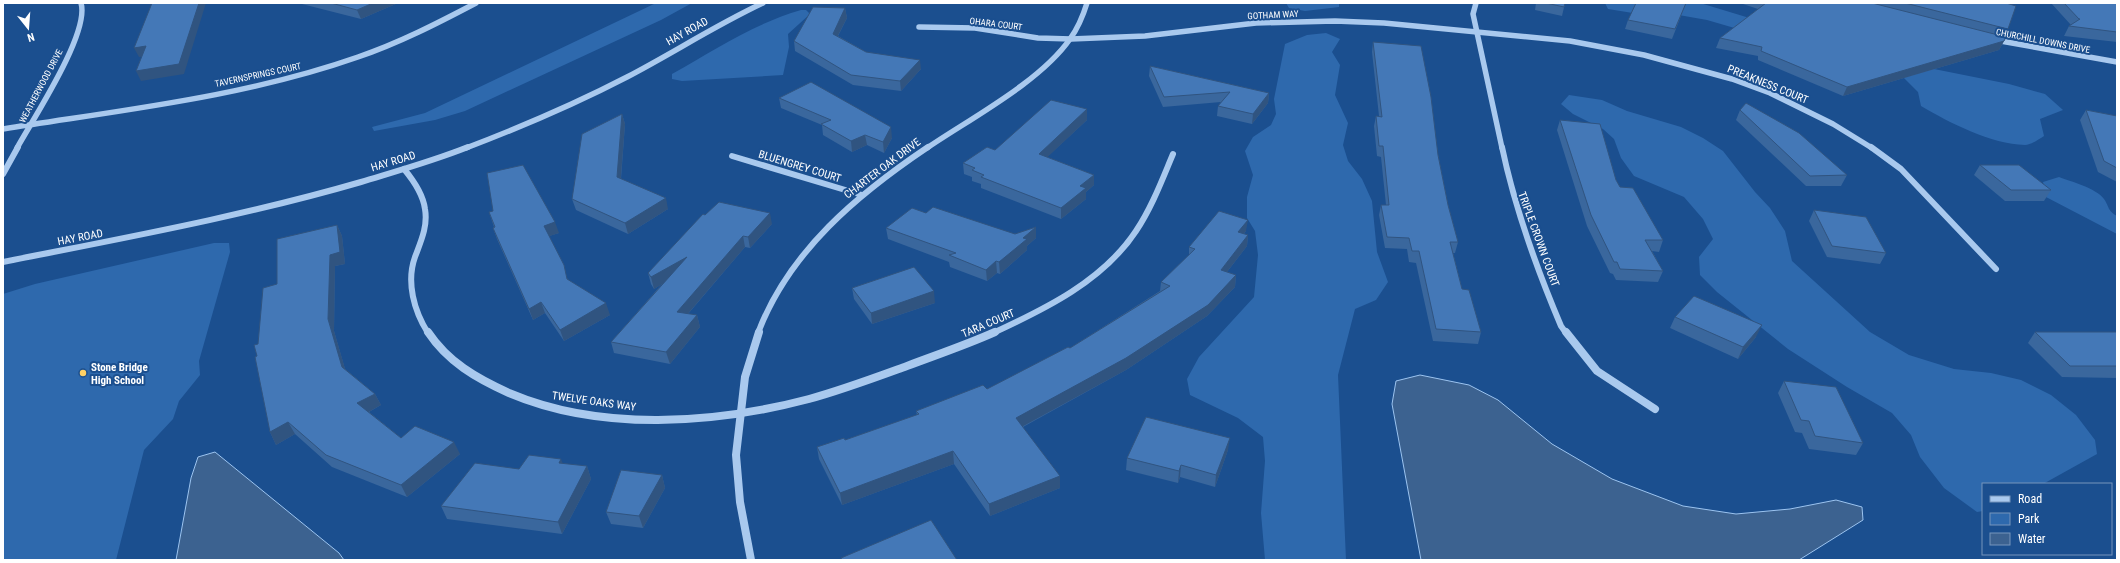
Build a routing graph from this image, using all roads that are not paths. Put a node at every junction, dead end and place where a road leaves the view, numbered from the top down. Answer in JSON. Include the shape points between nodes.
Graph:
{"nodes":[{"id":1,"x":81,"y":3,"type":"edge"},
{"id":2,"x":476,"y":3,"type":"edge"},
{"id":3,"x":763,"y":3,"type":"edge"},
{"id":4,"x":1087,"y":3,"type":"edge"},
{"id":5,"x":1476,"y":3,"type":"edge"},
{"id":6,"x":919,"y":27,"type":"dead end"},
{"id":7,"x":1476,"y":32,"type":"junction"},
{"id":8,"x":1987,"y":38,"type":"edge"},
{"id":9,"x":1071,"y":39,"type":"junction"},
{"id":10,"x":2117,"y":62,"type":"edge"},
{"id":11,"x":31,"y":125,"type":"junction"},
{"id":12,"x":3,"y":129,"type":"edge"},
{"id":13,"x":1173,"y":154,"type":"dead end"},
{"id":14,"x":732,"y":156,"type":"dead end"},
{"id":15,"x":404,"y":169,"type":"junction"},
{"id":16,"x":3,"y":174,"type":"edge"},
{"id":17,"x":862,"y":195,"type":"junction"},
{"id":18,"x":3,"y":262,"type":"edge"},
{"id":19,"x":1996,"y":269,"type":"dead end"},
{"id":20,"x":1655,"y":409,"type":"dead end"},
{"id":21,"x":741,"y":412,"type":"junction"},
{"id":22,"x":751,"y":560,"type":"edge"}],
"edges":[{"from":1,"to":11,"type":"street","name":"WEATHERWOOD DRIVE","via":[[83,10],[75,43]]},
{"from":2,"to":11,"type":"street","name":"TAVERNSPRINGS COURT","via":[[396,43],[299,76],[231,91]]},
{"from":3,"to":15,"type":"street","name":"HAY ROAD","via":[[632,74],[530,123]]},
{"from":4,"to":9,"type":"street","name":"CHARTER OAK DRIVE"},
{"from":5,"to":7,"type":"street","name":"TRIPLE CROWN COURT","via":[[1473,14]]},
{"from":6,"to":9,"type":"street","name":"OHARA COURT","via":[[975,28],[1038,38]]},
{"from":7,"to":9,"type":"street","name":"GOTHAM WAY","via":[[1384,23],[1290,21],[1219,26],[1145,36]]},
{"from":7,"to":19,"type":"street","name":"PREAKNESS COURT","via":[[1576,42],[1673,61],[1738,82],[1802,108],[1833,124],[1901,169]]},
{"from":7,"to":20,"type":"street","name":"TRIPLE CROWN COURT","via":[[1511,190],[1534,262],[1561,326],[1597,371]]},
{"from":8,"to":10,"type":"street","name":"CHURCHILL DOWNS DRIVE"},
{"from":9,"to":17,"type":"street","name":"CHARTER OAK DRIVE","via":[[1030,79],[893,171]]},
{"from":11,"to":12,"type":"street","name":"TAVERNSPRINGS COURT"},
{"from":11,"to":16,"type":"street","name":"WEATHERWOOD DRIVE"},
{"from":13,"to":21,"type":"street","name":"TARA COURT","via":[[1150,207],[1134,235],[1117,256],[1066,295],[1021,321],[966,344],[835,391],[791,403]]},
{"from":14,"to":17,"type":"street","name":"BLUENGREY COURT"},
{"from":15,"to":18,"type":"street","name":"HAY ROAD","via":[[274,206]]},
{"from":15,"to":21,"type":"street","name":"TWELVE OAKS WAY","via":[[417,185],[425,204],[426,218],[426,226],[412,269],[411,294],[423,326],[466,372],[528,401],[553,408],[638,418]]},
{"from":17,"to":21,"type":"street","name":"CHARTER OAK DRIVE","via":[[818,237],[782,287],[754,344],[745,376]]},
{"from":21,"to":22,"type":"street","name":"CHARTER OAK DRIVE","via":[[736,464],[742,521]]}]}
